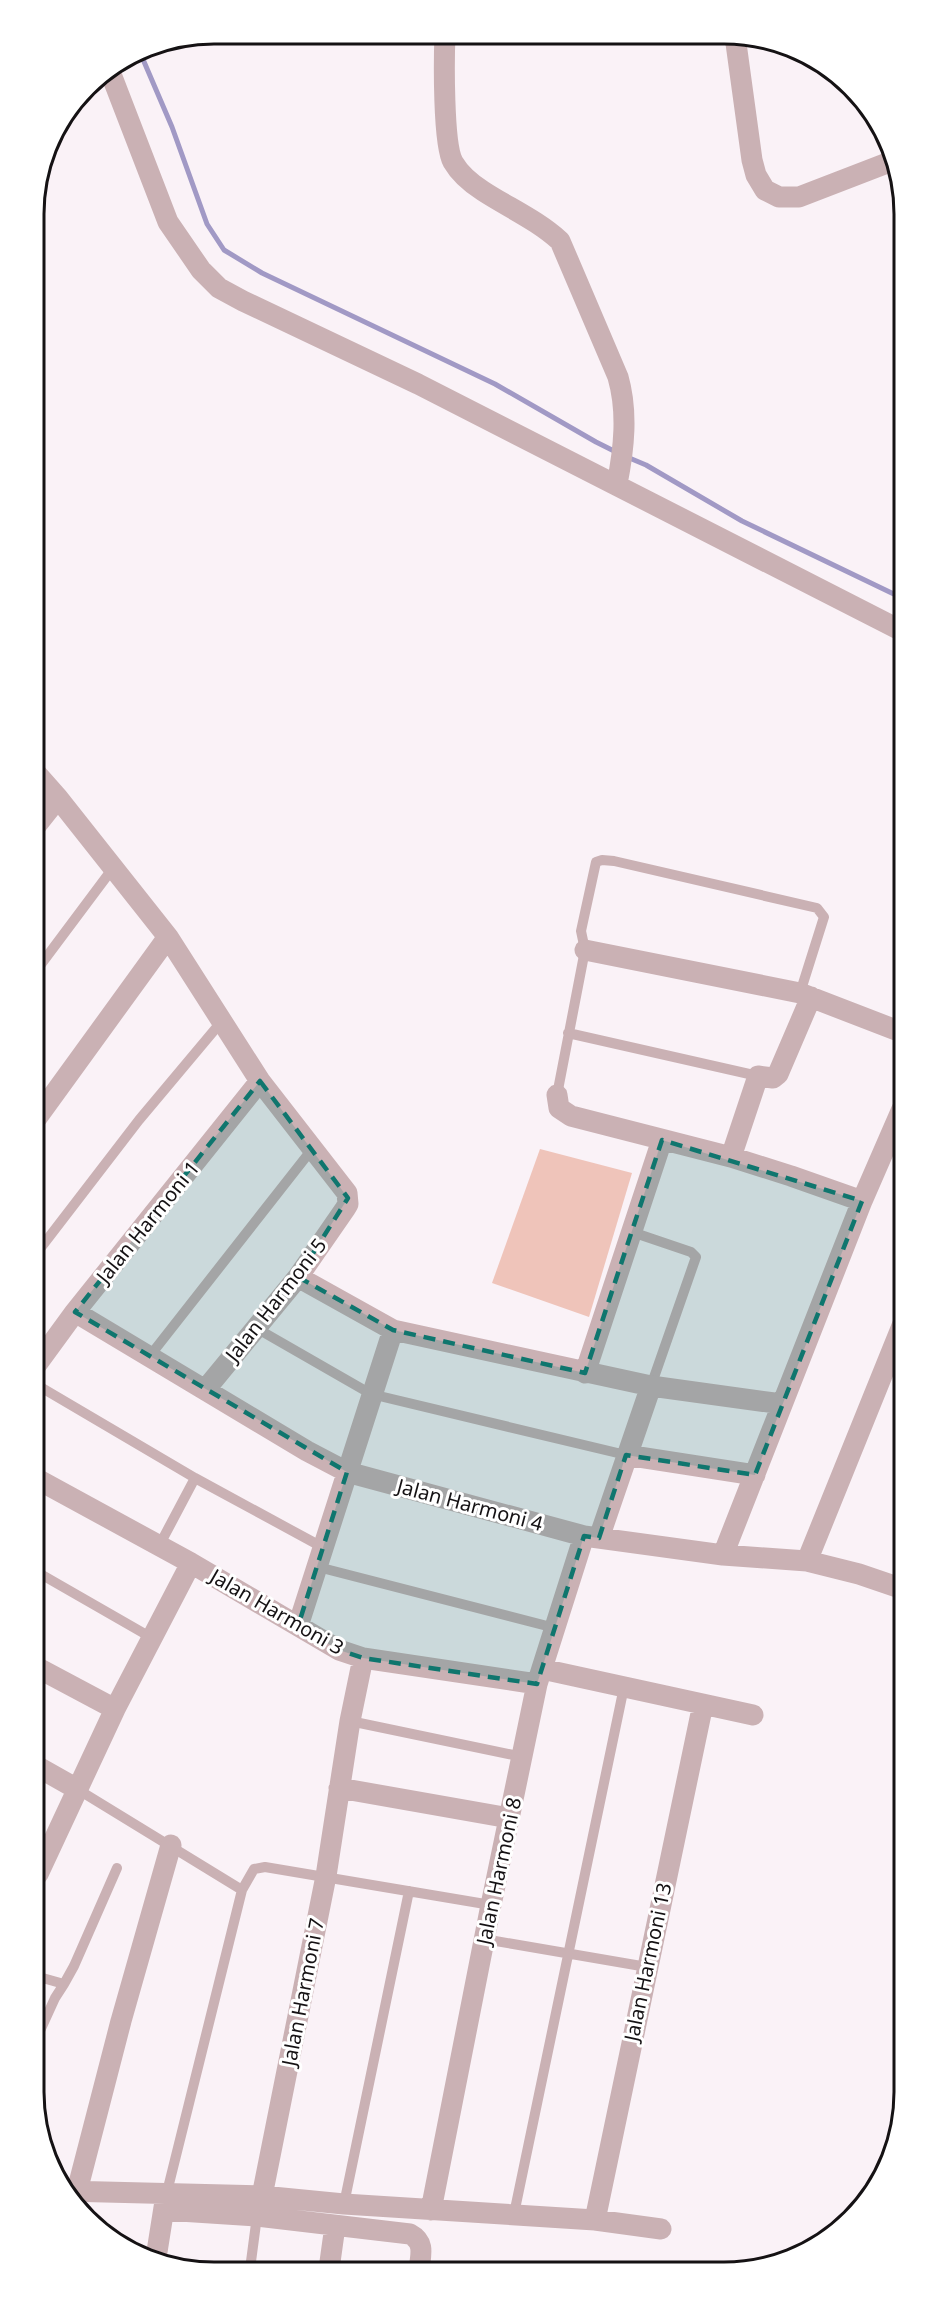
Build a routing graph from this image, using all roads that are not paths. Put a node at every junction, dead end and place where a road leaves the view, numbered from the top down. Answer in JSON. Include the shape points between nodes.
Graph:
{"nodes":[{"id":1,"x":445,"y":44,"type":"edge"},
{"id":2,"x":736,"y":44,"type":"edge"},
{"id":3,"x":112,"y":77,"type":"edge"},
{"id":4,"x":887,"y":163,"type":"edge"},
{"id":5,"x":617,"y":484,"type":"junction"},
{"id":6,"x":894,"y":627,"type":"edge"},
{"id":7,"x":44,"y":782,"type":"edge"},
{"id":8,"x":58,"y":798,"type":"junction"},
{"id":9,"x":44,"y":816,"type":"edge"},
{"id":10,"x":113,"y":868,"type":"junction"},
{"id":11,"x":168,"y":938,"type":"junction"},
{"id":12,"x":585,"y":950,"type":"junction"},
{"id":13,"x":44,"y":960,"type":"edge"},
{"id":14,"x":806,"y":995,"type":"junction"},
{"id":15,"x":222,"y":1021,"type":"junction"},
{"id":16,"x":894,"y":1029,"type":"edge"},
{"id":17,"x":568,"y":1033,"type":"junction"},
{"id":18,"x":758,"y":1076,"type":"junction"},
{"id":19,"x":260,"y":1081,"type":"junction"},
{"id":20,"x":557,"y":1095,"type":"joint"},
{"id":21,"x":44,"y":1108,"type":"edge"},
{"id":22,"x":894,"y":1127,"type":"edge"},
{"id":23,"x":662,"y":1140,"type":"junction"},
{"id":24,"x":313,"y":1148,"type":"junction"},
{"id":25,"x":731,"y":1157,"type":"junction"},
{"id":26,"x":862,"y":1201,"type":"junction"},
{"id":27,"x":632,"y":1232,"type":"junction"},
{"id":28,"x":44,"y":1244,"type":"edge"},
{"id":29,"x":298,"y":1277,"type":"junction"},
{"id":30,"x":75,"y":1312,"type":"junction"},
{"id":31,"x":256,"y":1329,"type":"junction"},
{"id":32,"x":393,"y":1330,"type":"junction"},
{"id":33,"x":894,"y":1346,"type":"edge"},
{"id":34,"x":44,"y":1354,"type":"edge"},
{"id":35,"x":149,"y":1357,"type":"junction"},
{"id":36,"x":585,"y":1373,"type":"junction"},
{"id":37,"x":651,"y":1386,"type":"junction"},
{"id":38,"x":44,"y":1388,"type":"edge"},
{"id":39,"x":205,"y":1390,"type":"junction"},
{"id":40,"x":371,"y":1394,"type":"junction"},
{"id":41,"x":782,"y":1404,"type":"junction"},
{"id":42,"x":626,"y":1455,"type":"junction"},
{"id":43,"x":347,"y":1472,"type":"junction"},
{"id":44,"x":755,"y":1475,"type":"junction"},
{"id":45,"x":195,"y":1478,"type":"junction"},
{"id":46,"x":44,"y":1483,"type":"edge"},
{"id":47,"x":592,"y":1537,"type":"junction"},
{"id":48,"x":159,"y":1546,"type":"junction"},
{"id":49,"x":723,"y":1555,"type":"junction"},
{"id":50,"x":321,"y":1558,"type":"junction"},
{"id":51,"x":807,"y":1561,"type":"junction"},
{"id":52,"x":191,"y":1563,"type":"junction"},
{"id":53,"x":44,"y":1576,"type":"edge"},
{"id":54,"x":894,"y":1586,"type":"edge"},
{"id":55,"x":298,"y":1626,"type":"junction"},
{"id":56,"x":555,"y":1628,"type":"junction"},
{"id":57,"x":152,"y":1638,"type":"junction"},
{"id":58,"x":363,"y":1659,"type":"junction"},
{"id":59,"x":44,"y":1671,"type":"edge"},
{"id":60,"x":539,"y":1677,"type":"junction"},
{"id":61,"x":624,"y":1687,"type":"junction"},
{"id":62,"x":703,"y":1704,"type":"junction"},
{"id":63,"x":115,"y":1709,"type":"junction"},
{"id":64,"x":753,"y":1715,"type":"dead end"},
{"id":65,"x":350,"y":1721,"type":"junction"},
{"id":66,"x":523,"y":1757,"type":"junction"},
{"id":67,"x":44,"y":1770,"type":"edge"},
{"id":68,"x":339,"y":1788,"type":"junction"},
{"id":69,"x":77,"y":1789,"type":"junction"},
{"id":70,"x":509,"y":1818,"type":"junction"},
{"id":71,"x":171,"y":1845,"type":"junction"},
{"id":72,"x":44,"y":1861,"type":"edge"},
{"id":73,"x":117,"y":1868,"type":"dead end"},
{"id":74,"x":326,"y":1876,"type":"junction"},
{"id":75,"x":242,"y":1890,"type":"junction"},
{"id":76,"x":409,"y":1891,"type":"junction"},
{"id":77,"x":491,"y":1905,"type":"junction"},
{"id":78,"x":484,"y":1939,"type":"junction"},
{"id":79,"x":568,"y":1954,"type":"junction"},
{"id":80,"x":647,"y":1966,"type":"junction"},
{"id":81,"x":44,"y":1978,"type":"edge"},
{"id":82,"x":64,"y":1984,"type":"junction"},
{"id":83,"x":44,"y":2022,"type":"edge"},
{"id":84,"x":74,"y":2189,"type":"edge"},
{"id":85,"x":79,"y":2195,"type":"edge"},
{"id":86,"x":165,"y":2201,"type":"junction"},
{"id":87,"x":344,"y":2205,"type":"junction"},
{"id":88,"x":260,"y":2206,"type":"junction"},
{"id":89,"x":431,"y":2210,"type":"junction"},
{"id":90,"x":514,"y":2214,"type":"junction"},
{"id":91,"x":595,"y":2220,"type":"junction"},
{"id":92,"x":334,"y":2226,"type":"junction"},
{"id":93,"x":661,"y":2229,"type":"dead end"},
{"id":94,"x":157,"y":2252,"type":"edge"},
{"id":95,"x":251,"y":2262,"type":"edge"},
{"id":96,"x":330,"y":2262,"type":"edge"},
{"id":97,"x":420,"y":2262,"type":"edge"}],
"edges":[{"from":1,"to":5,"type":"street","via":[[447,143],[453,162],[481,190],[546,228],[560,241],[618,377],[623,394],[623,436]]},
{"from":2,"to":4,"type":"street","via":[[752,160],[765,190],[779,197],[799,197]]},
{"from":3,"to":5,"type":"street","via":[[168,222],[201,270],[219,288]]},
{"from":5,"to":6,"type":"street"},
{"from":7,"to":8,"type":"street"},
{"from":8,"to":9,"type":"street"},
{"from":8,"to":10,"type":"street"},
{"from":10,"to":11,"type":"street"},
{"from":10,"to":13,"type":"lane"},
{"from":11,"to":15,"type":"street"},
{"from":11,"to":21,"type":"street"},
{"from":12,"to":14,"type":"street"},
{"from":12,"to":14,"type":"lane","via":[[581,931],[593,869],[596,862],[614,861],[817,908],[824,917]]},
{"from":12,"to":17,"type":"lane"},
{"from":14,"to":16,"type":"street"},
{"from":14,"to":18,"type":"street","via":[[778,1074],[774,1078]]},
{"from":15,"to":19,"type":"street"},
{"from":15,"to":28,"type":"lane"},
{"from":17,"to":18,"type":"lane"},
{"from":17,"to":20,"type":"lane"},
{"from":18,"to":25,"type":"street"},
{"from":19,"to":24,"type":"street"},
{"from":19,"to":30,"type":"street","name":"Jalan Harmoni 1"},
{"from":20,"to":23,"type":"street","via":[[560,1108],[571,1116]]},
{"from":22,"to":26,"type":"street"},
{"from":23,"to":25,"type":"street"},
{"from":23,"to":27,"type":"street"},
{"from":24,"to":29,"type":"street","name":"Jalan Harmoni 5","via":[[348,1198],[345,1209]]},
{"from":24,"to":35,"type":"lane"},
{"from":25,"to":26,"type":"street"},
{"from":26,"to":41,"type":"street"},
{"from":27,"to":36,"type":"street"},
{"from":27,"to":37,"type":"lane","via":[[696,1257]]},
{"from":29,"to":31,"type":"street","name":"Jalan Harmoni 5"},
{"from":29,"to":32,"type":"street"},
{"from":30,"to":34,"type":"street","name":"Jalan Harmoni 1"},
{"from":30,"to":35,"type":"street","name":"Jalan Harmoni 4"},
{"from":31,"to":39,"type":"street","name":"Jalan Harmoni 5"},
{"from":31,"to":40,"type":"lane"},
{"from":32,"to":36,"type":"street"},
{"from":32,"to":40,"type":"street"},
{"from":33,"to":51,"type":"street"},
{"from":35,"to":39,"type":"street","name":"Jalan Harmoni 4"},
{"from":36,"to":37,"type":"street"},
{"from":37,"to":41,"type":"street"},
{"from":37,"to":42,"type":"street","name":"Jalan Harmoni 8"},
{"from":38,"to":45,"type":"lane"},
{"from":39,"to":43,"type":"street","name":"Jalan Harmoni 4"},
{"from":40,"to":42,"type":"lane"},
{"from":40,"to":43,"type":"street"},
{"from":41,"to":44,"type":"street"},
{"from":42,"to":44,"type":"street"},
{"from":42,"to":47,"type":"street","name":"Jalan Harmoni 8"},
{"from":43,"to":47,"type":"street","name":"Jalan Harmoni 4"},
{"from":43,"to":50,"type":"street"},
{"from":44,"to":49,"type":"street"},
{"from":45,"to":48,"type":"lane"},
{"from":45,"to":50,"type":"lane"},
{"from":46,"to":48,"type":"street","name":"Jalan Harmoni 3"},
{"from":47,"to":49,"type":"street","name":"Jalan Harmoni 4"},
{"from":47,"to":56,"type":"street","name":"Jalan Harmoni 8"},
{"from":48,"to":52,"type":"street","name":"Jalan Harmoni 3"},
{"from":49,"to":51,"type":"street","name":"Jalan Harmoni 4"},
{"from":50,"to":55,"type":"street"},
{"from":50,"to":56,"type":"lane"},
{"from":51,"to":54,"type":"street","name":"Jalan Harmoni 4"},
{"from":52,"to":55,"type":"street","name":"Jalan Harmoni 3"},
{"from":52,"to":57,"type":"street"},
{"from":53,"to":57,"type":"lane"},
{"from":55,"to":58,"type":"street","name":"Jalan Harmoni 3"},
{"from":56,"to":60,"type":"street","name":"Jalan Harmoni 8"},
{"from":57,"to":63,"type":"street"},
{"from":58,"to":60,"type":"street","name":"Jalan Harmoni 3"},
{"from":58,"to":65,"type":"street","name":"Jalan Harmoni 7"},
{"from":59,"to":63,"type":"street"},
{"from":60,"to":61,"type":"street","name":"Jalan Harmoni 3"},
{"from":60,"to":66,"type":"street","name":"Jalan Harmoni 8"},
{"from":61,"to":62,"type":"street","name":"Jalan Harmoni 3"},
{"from":61,"to":79,"type":"lane"},
{"from":62,"to":64,"type":"street","name":"Jalan Harmoni 3"},
{"from":62,"to":80,"type":"street","name":"Jalan Harmoni 13"},
{"from":63,"to":69,"type":"street"},
{"from":65,"to":66,"type":"lane"},
{"from":65,"to":68,"type":"street","name":"Jalan Harmoni 7"},
{"from":66,"to":70,"type":"street","name":"Jalan Harmoni 8"},
{"from":67,"to":69,"type":"street"},
{"from":68,"to":70,"type":"street"},
{"from":68,"to":74,"type":"street","name":"Jalan Harmoni 7"},
{"from":69,"to":71,"type":"lane"},
{"from":69,"to":72,"type":"street"},
{"from":70,"to":77,"type":"street","name":"Jalan Harmoni 8"},
{"from":71,"to":75,"type":"lane"},
{"from":71,"to":84,"type":"street"},
{"from":73,"to":82,"type":"lane"},
{"from":74,"to":75,"type":"lane","via":[[260,1866]]},
{"from":74,"to":76,"type":"lane"},
{"from":74,"to":88,"type":"street","name":"Jalan Harmoni 7"},
{"from":75,"to":86,"type":"lane"},
{"from":76,"to":77,"type":"lane"},
{"from":76,"to":87,"type":"lane"},
{"from":77,"to":78,"type":"street","name":"Jalan Harmoni 8"},
{"from":78,"to":79,"type":"lane"},
{"from":78,"to":89,"type":"street","name":"Jalan Harmoni 8"},
{"from":79,"to":80,"type":"lane"},
{"from":79,"to":90,"type":"lane"},
{"from":80,"to":91,"type":"street","name":"Jalan Harmoni 13"},
{"from":81,"to":82,"type":"lane"},
{"from":82,"to":83,"type":"lane"},
{"from":85,"to":86,"type":"street"},
{"from":86,"to":88,"type":"street"},
{"from":86,"to":94,"type":"street"},
{"from":87,"to":88,"type":"street"},
{"from":87,"to":89,"type":"street"},
{"from":88,"to":92,"type":"street"},
{"from":88,"to":95,"type":"lane"},
{"from":89,"to":90,"type":"street"},
{"from":90,"to":91,"type":"street"},
{"from":91,"to":93,"type":"street"},
{"from":92,"to":96,"type":"street"},
{"from":92,"to":97,"type":"street","via":[[410,2234],[422,2244]]}]}
